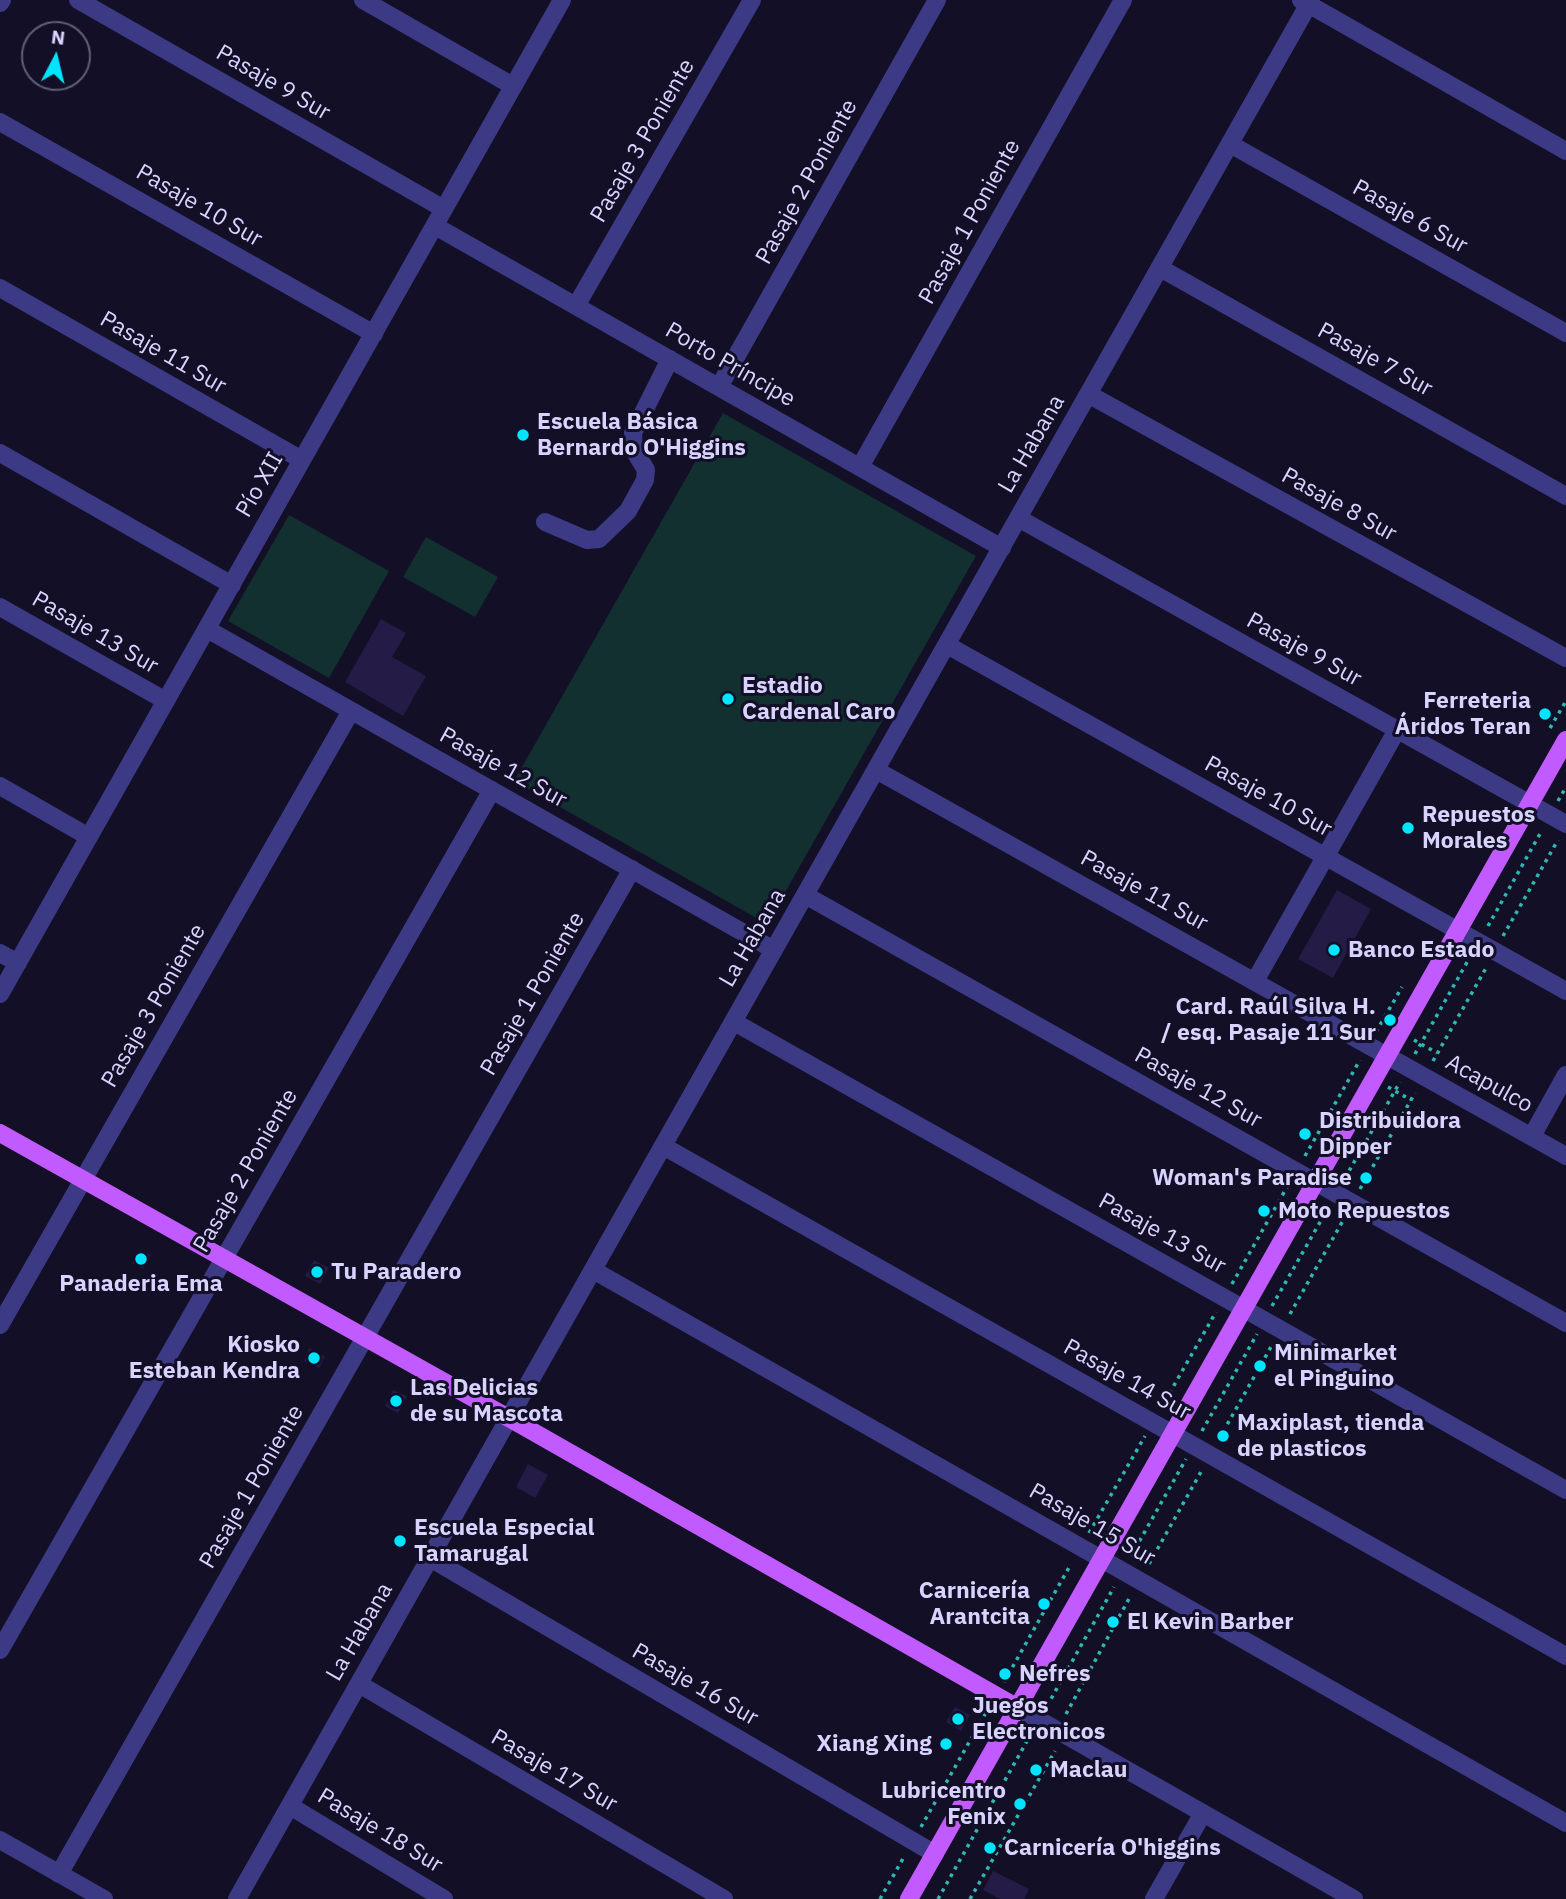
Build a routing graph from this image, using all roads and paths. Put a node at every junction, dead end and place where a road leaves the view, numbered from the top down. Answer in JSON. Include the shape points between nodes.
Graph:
{"nodes":[{"id":1,"x":78,"y":0,"type":"edge"},
{"id":2,"x":363,"y":0,"type":"edge"},
{"id":3,"x":562,"y":0,"type":"edge"},
{"id":4,"x":752,"y":0,"type":"edge"},
{"id":5,"x":937,"y":0,"type":"edge"},
{"id":6,"x":1123,"y":0,"type":"edge"},
{"id":7,"x":1307,"y":1,"type":"edge"},
{"id":8,"x":513,"y":86,"type":"junction"},
{"id":9,"x":0,"y":121,"type":"edge"},
{"id":10,"x":1230,"y":144,"type":"junction"},
{"id":11,"x":1566,"y":151,"type":"edge"},
{"id":12,"x":444,"y":209,"type":"junction"},
{"id":13,"x":435,"y":226,"type":"junction"},
{"id":14,"x":1160,"y":268,"type":"junction"},
{"id":15,"x":0,"y":288,"type":"edge"},
{"id":16,"x":576,"y":306,"type":"junction"},
{"id":17,"x":1566,"y":333,"type":"edge"},
{"id":18,"x":374,"y":334,"type":"junction"},
{"id":19,"x":670,"y":359,"type":"junction"},
{"id":20,"x":719,"y":387,"type":"junction"},
{"id":21,"x":1088,"y":394,"type":"junction"},
{"id":22,"x":0,"y":453,"type":"edge"},
{"id":23,"x":302,"y":460,"type":"junction"},
{"id":24,"x":860,"y":467,"type":"junction"},
{"id":25,"x":1566,"y":496,"type":"edge"},
{"id":26,"x":1018,"y":518,"type":"junction"},
{"id":27,"x":545,"y":522,"type":"dead end"},
{"id":28,"x":1002,"y":548,"type":"junction"},
{"id":29,"x":232,"y":585,"type":"junction"},
{"id":30,"x":0,"y":607,"type":"edge"},
{"id":31,"x":206,"y":629,"type":"junction"},
{"id":32,"x":947,"y":645,"type":"junction"},
{"id":33,"x":1566,"y":659,"type":"edge"},
{"id":34,"x":166,"y":701,"type":"junction"},
{"id":35,"x":351,"y":711,"type":"junction"},
{"id":36,"x":1397,"y":730,"type":"junction"},
{"id":37,"x":1566,"y":740,"type":"edge"},
{"id":38,"x":876,"y":770,"type":"junction"},
{"id":39,"x":0,"y":786,"type":"edge"},
{"id":40,"x":1566,"y":787,"type":"edge"},
{"id":41,"x":492,"y":790,"type":"junction"},
{"id":42,"x":1530,"y":804,"type":"junction"},
{"id":43,"x":1559,"y":825,"type":"edge"},
{"id":44,"x":89,"y":837,"type":"junction"},
{"id":45,"x":1325,"y":857,"type":"junction"},
{"id":46,"x":632,"y":869,"type":"junction"},
{"id":47,"x":805,"y":895,"type":"junction"},
{"id":48,"x":1458,"y":931,"type":"junction"},
{"id":49,"x":1478,"y":942,"type":"junction"},
{"id":50,"x":775,"y":950,"type":"junction"},
{"id":51,"x":1495,"y":951,"type":"junction"},
{"id":52,"x":0,"y":953,"type":"edge"},
{"id":53,"x":18,"y":963,"type":"junction"},
{"id":54,"x":1255,"y":981,"type":"junction"},
{"id":55,"x":1566,"y":991,"type":"edge"},
{"id":56,"x":0,"y":994,"type":"edge"},
{"id":57,"x":734,"y":1021,"type":"junction"},
{"id":58,"x":1387,"y":1055,"type":"junction"},
{"id":59,"x":1408,"y":1067,"type":"junction"},
{"id":60,"x":1566,"y":1075,"type":"edge"},
{"id":61,"x":1424,"y":1076,"type":"junction"},
{"id":62,"x":0,"y":1133,"type":"edge"},
{"id":63,"x":1532,"y":1136,"type":"junction"},
{"id":64,"x":663,"y":1146,"type":"junction"},
{"id":65,"x":1566,"y":1156,"type":"edge"},
{"id":66,"x":83,"y":1180,"type":"junction"},
{"id":67,"x":1315,"y":1182,"type":"junction"},
{"id":68,"x":1336,"y":1194,"type":"junction"},
{"id":69,"x":1353,"y":1203,"type":"junction"},
{"id":70,"x":224,"y":1259,"type":"junction"},
{"id":71,"x":593,"y":1270,"type":"junction"},
{"id":72,"x":1244,"y":1308,"type":"junction"},
{"id":73,"x":1265,"y":1320,"type":"junction"},
{"id":74,"x":1566,"y":1323,"type":"edge"},
{"id":75,"x":0,"y":1325,"type":"edge"},
{"id":76,"x":1282,"y":1329,"type":"junction"},
{"id":77,"x":364,"y":1339,"type":"junction"},
{"id":78,"x":509,"y":1419,"type":"junction"},
{"id":79,"x":1173,"y":1434,"type":"junction"},
{"id":80,"x":1194,"y":1446,"type":"junction"},
{"id":81,"x":1210,"y":1455,"type":"junction"},
{"id":82,"x":1566,"y":1490,"type":"edge"},
{"id":83,"x":430,"y":1558,"type":"junction"},
{"id":84,"x":1102,"y":1559,"type":"junction"},
{"id":85,"x":1123,"y":1571,"type":"junction"},
{"id":86,"x":1139,"y":1581,"type":"junction"},
{"id":87,"x":0,"y":1650,"type":"edge"},
{"id":88,"x":1566,"y":1656,"type":"edge"},
{"id":89,"x":359,"y":1684,"type":"junction"},
{"id":90,"x":1018,"y":1708,"type":"junction"},
{"id":91,"x":1039,"y":1720,"type":"junction"},
{"id":92,"x":1064,"y":1734,"type":"junction"},
{"id":93,"x":290,"y":1806,"type":"junction"},
{"id":94,"x":1203,"y":1813,"type":"junction"},
{"id":95,"x":1566,"y":1824,"type":"edge"},
{"id":96,"x":0,"y":1840,"type":"edge"},
{"id":97,"x":935,"y":1854,"type":"junction"},
{"id":98,"x":59,"y":1874,"type":"junction"},
{"id":99,"x":1346,"y":1897,"type":"edge"},
{"id":100,"x":104,"y":1899,"type":"edge"},
{"id":101,"x":237,"y":1899,"type":"edge"},
{"id":102,"x":444,"y":1899,"type":"edge"},
{"id":103,"x":724,"y":1899,"type":"edge"},
{"id":104,"x":909,"y":1899,"type":"edge"},
{"id":105,"x":938,"y":1899,"type":"edge"},
{"id":106,"x":970,"y":1899,"type":"edge"},
{"id":107,"x":1154,"y":1899,"type":"edge"}],
"edges":[{"from":1,"to":12,"type":"street","name":"Pasaje 9 Sur"},
{"from":2,"to":8,"type":"street"},
{"from":3,"to":8,"type":"street","name":"Pío XII"},
{"from":4,"to":16,"type":"street","name":"Pasaje 3 Poniente"},
{"from":5,"to":20,"type":"street","name":"Pasaje 2 Poniente"},
{"from":6,"to":24,"type":"street","name":"Pasaje 1 Poniente"},
{"from":7,"to":10,"type":"street","name":"La Habana"},
{"from":7,"to":11,"type":"street"},
{"from":8,"to":12,"type":"street","name":"Pío XII"},
{"from":9,"to":18,"type":"street","name":"Pasaje 10 Sur"},
{"from":10,"to":14,"type":"street","name":"La Habana"},
{"from":10,"to":17,"type":"street","name":"Pasaje 6 Sur"},
{"from":12,"to":13,"type":"street","name":"Pío XII"},
{"from":13,"to":16,"type":"street","name":"Porto Príncipe"},
{"from":13,"to":18,"type":"street","name":"Pío XII"},
{"from":14,"to":21,"type":"street","name":"La Habana"},
{"from":14,"to":25,"type":"street","name":"Pasaje 7 Sur"},
{"from":15,"to":23,"type":"street","name":"Pasaje 11 Sur"},
{"from":16,"to":19,"type":"street","name":"Porto Príncipe"},
{"from":18,"to":23,"type":"street","name":"Pío XII"},
{"from":19,"to":20,"type":"street","name":"Porto Príncipe"},
{"from":19,"to":27,"type":"street","via":[[633,433],[634,450],[646,470],[628,511],[599,539],[587,540]]},
{"from":20,"to":24,"type":"street","name":"Porto Príncipe"},
{"from":21,"to":26,"type":"street","name":"La Habana"},
{"from":21,"to":33,"type":"street","name":"Pasaje 8 Sur"},
{"from":22,"to":29,"type":"street"},
{"from":23,"to":29,"type":"street","name":"Pío XII"},
{"from":24,"to":28,"type":"street","name":"Porto Príncipe"},
{"from":26,"to":28,"type":"street","name":"La Habana"},
{"from":26,"to":36,"type":"street","name":"Pasaje 9 Sur"},
{"from":28,"to":32,"type":"street","name":"La Habana"},
{"from":29,"to":31,"type":"street","name":"Pío XII"},
{"from":30,"to":34,"type":"street","name":"Pasaje 13 Sur"},
{"from":31,"to":34,"type":"street","name":"Pío XII"},
{"from":31,"to":35,"type":"street","name":"Pasaje 12 Sur"},
{"from":32,"to":38,"type":"street","name":"La Habana"},
{"from":32,"to":45,"type":"street","name":"Pasaje 10 Sur"},
{"from":34,"to":44,"type":"street","name":"Pío XII"},
{"from":35,"to":41,"type":"street","name":"Pasaje 12 Sur"},
{"from":35,"to":66,"type":"street","name":"Pasaje 3 Poniente"},
{"from":36,"to":42,"type":"street","name":"Pasaje 9 Sur"},
{"from":36,"to":45,"type":"street"},
{"from":37,"to":42,"type":"main road"},
{"from":38,"to":47,"type":"street","name":"La Habana"},
{"from":38,"to":54,"type":"street","name":"Pasaje 11 Sur"},
{"from":39,"to":44,"type":"street"},
{"from":40,"to":43,"type":"path"},
{"from":41,"to":46,"type":"street","name":"Pasaje 12 Sur"},
{"from":41,"to":70,"type":"street","name":"Pasaje 2 Poniente"},
{"from":42,"to":43,"type":"street","name":"Pasaje 9 Sur"},
{"from":42,"to":48,"type":"main road"},
{"from":43,"to":49,"type":"path"},
{"from":43,"to":51,"type":"path"},
{"from":44,"to":53,"type":"street","name":"Pío XII"},
{"from":45,"to":48,"type":"street","name":"Pasaje 10 Sur"},
{"from":45,"to":54,"type":"street"},
{"from":46,"to":50,"type":"street","name":"Pasaje 12 Sur"},
{"from":46,"to":77,"type":"street","name":"Pasaje 1 Poniente"},
{"from":47,"to":50,"type":"street","name":"La Habana"},
{"from":47,"to":67,"type":"street","name":"Pasaje 12 Sur"},
{"from":48,"to":49,"type":"street","name":"Pasaje 10 Sur"},
{"from":48,"to":58,"type":"main road"},
{"from":49,"to":51,"type":"street","name":"Pasaje 10 Sur"},
{"from":49,"to":59,"type":"path"},
{"from":50,"to":57,"type":"street","name":"La Habana"},
{"from":51,"to":55,"type":"street","name":"Pasaje 10 Sur"},
{"from":51,"to":61,"type":"path"},
{"from":52,"to":53,"type":"street"},
{"from":53,"to":56,"type":"street","name":"Pío XII"},
{"from":54,"to":58,"type":"street","name":"Pasaje 11 Sur"},
{"from":57,"to":64,"type":"street","name":"La Habana"},
{"from":57,"to":72,"type":"street","name":"Pasaje 13 Sur"},
{"from":58,"to":59,"type":"street","name":"Acapulco"},
{"from":58,"to":67,"type":"main road"},
{"from":59,"to":61,"type":"street","name":"Acapulco"},
{"from":59,"to":68,"type":"path"},
{"from":60,"to":63,"type":"street"},
{"from":61,"to":63,"type":"street","name":"Acapulco"},
{"from":61,"to":69,"type":"path"},
{"from":62,"to":66,"type":"main road"},
{"from":63,"to":65,"type":"street","name":"Acapulco"},
{"from":64,"to":71,"type":"street","name":"La Habana"},
{"from":64,"to":79,"type":"street","name":"Pasaje 14 Sur"},
{"from":66,"to":70,"type":"main road"},
{"from":66,"to":75,"type":"street","name":"Pasaje 3 Poniente"},
{"from":67,"to":68,"type":"street","name":"Pasaje 12 Sur"},
{"from":67,"to":72,"type":"main road"},
{"from":68,"to":69,"type":"street","name":"Pasaje 12 Sur"},
{"from":68,"to":73,"type":"path"},
{"from":69,"to":74,"type":"street","name":"Pasaje 12 Sur"},
{"from":69,"to":76,"type":"path"},
{"from":70,"to":77,"type":"main road"},
{"from":70,"to":87,"type":"street","name":"Pasaje 2 Poniente"},
{"from":71,"to":78,"type":"street","name":"La Habana"},
{"from":71,"to":84,"type":"street","name":"Pasaje 15 Sur"},
{"from":72,"to":73,"type":"street","name":"Pasaje 13 Sur"},
{"from":72,"to":79,"type":"main road"},
{"from":73,"to":76,"type":"street","name":"Pasaje 13 Sur"},
{"from":73,"to":80,"type":"path"},
{"from":76,"to":81,"type":"path"},
{"from":76,"to":82,"type":"street","name":"Pasaje 13 Sur"},
{"from":77,"to":78,"type":"main road"},
{"from":77,"to":98,"type":"street","name":"Pasaje 1 Poniente"},
{"from":78,"to":83,"type":"street","name":"La Habana"},
{"from":78,"to":90,"type":"main road"},
{"from":79,"to":80,"type":"street","name":"Pasaje 14 Sur"},
{"from":79,"to":84,"type":"main road"},
{"from":80,"to":81,"type":"street","name":"Pasaje 14 Sur"},
{"from":80,"to":85,"type":"path"},
{"from":81,"to":86,"type":"path"},
{"from":81,"to":88,"type":"street","name":"Pasaje 14 Sur"},
{"from":83,"to":89,"type":"street","name":"La Habana"},
{"from":83,"to":97,"type":"street","name":"Pasaje 16 Sur"},
{"from":84,"to":85,"type":"street","name":"Pasaje 15 Sur"},
{"from":84,"to":90,"type":"main road"},
{"from":85,"to":86,"type":"street","name":"Pasaje 15 Sur"},
{"from":85,"to":91,"type":"path"},
{"from":86,"to":92,"type":"path","via":[[1066,1710]]},
{"from":86,"to":95,"type":"street","name":"Pasaje 15 Sur"},
{"from":89,"to":93,"type":"street","name":"La Habana"},
{"from":89,"to":103,"type":"street","name":"Pasaje 17 Sur"},
{"from":90,"to":91,"type":"street"},
{"from":90,"to":97,"type":"main road"},
{"from":91,"to":92,"type":"street"},
{"from":91,"to":105,"type":"path"},
{"from":92,"to":94,"type":"street"},
{"from":92,"to":106,"type":"path"},
{"from":93,"to":101,"type":"street","name":"La Habana"},
{"from":93,"to":102,"type":"street","name":"Pasaje 18 Sur"},
{"from":94,"to":99,"type":"street"},
{"from":94,"to":107,"type":"street"},
{"from":96,"to":98,"type":"street"},
{"from":97,"to":104,"type":"main road"},
{"from":98,"to":100,"type":"street"}]}
